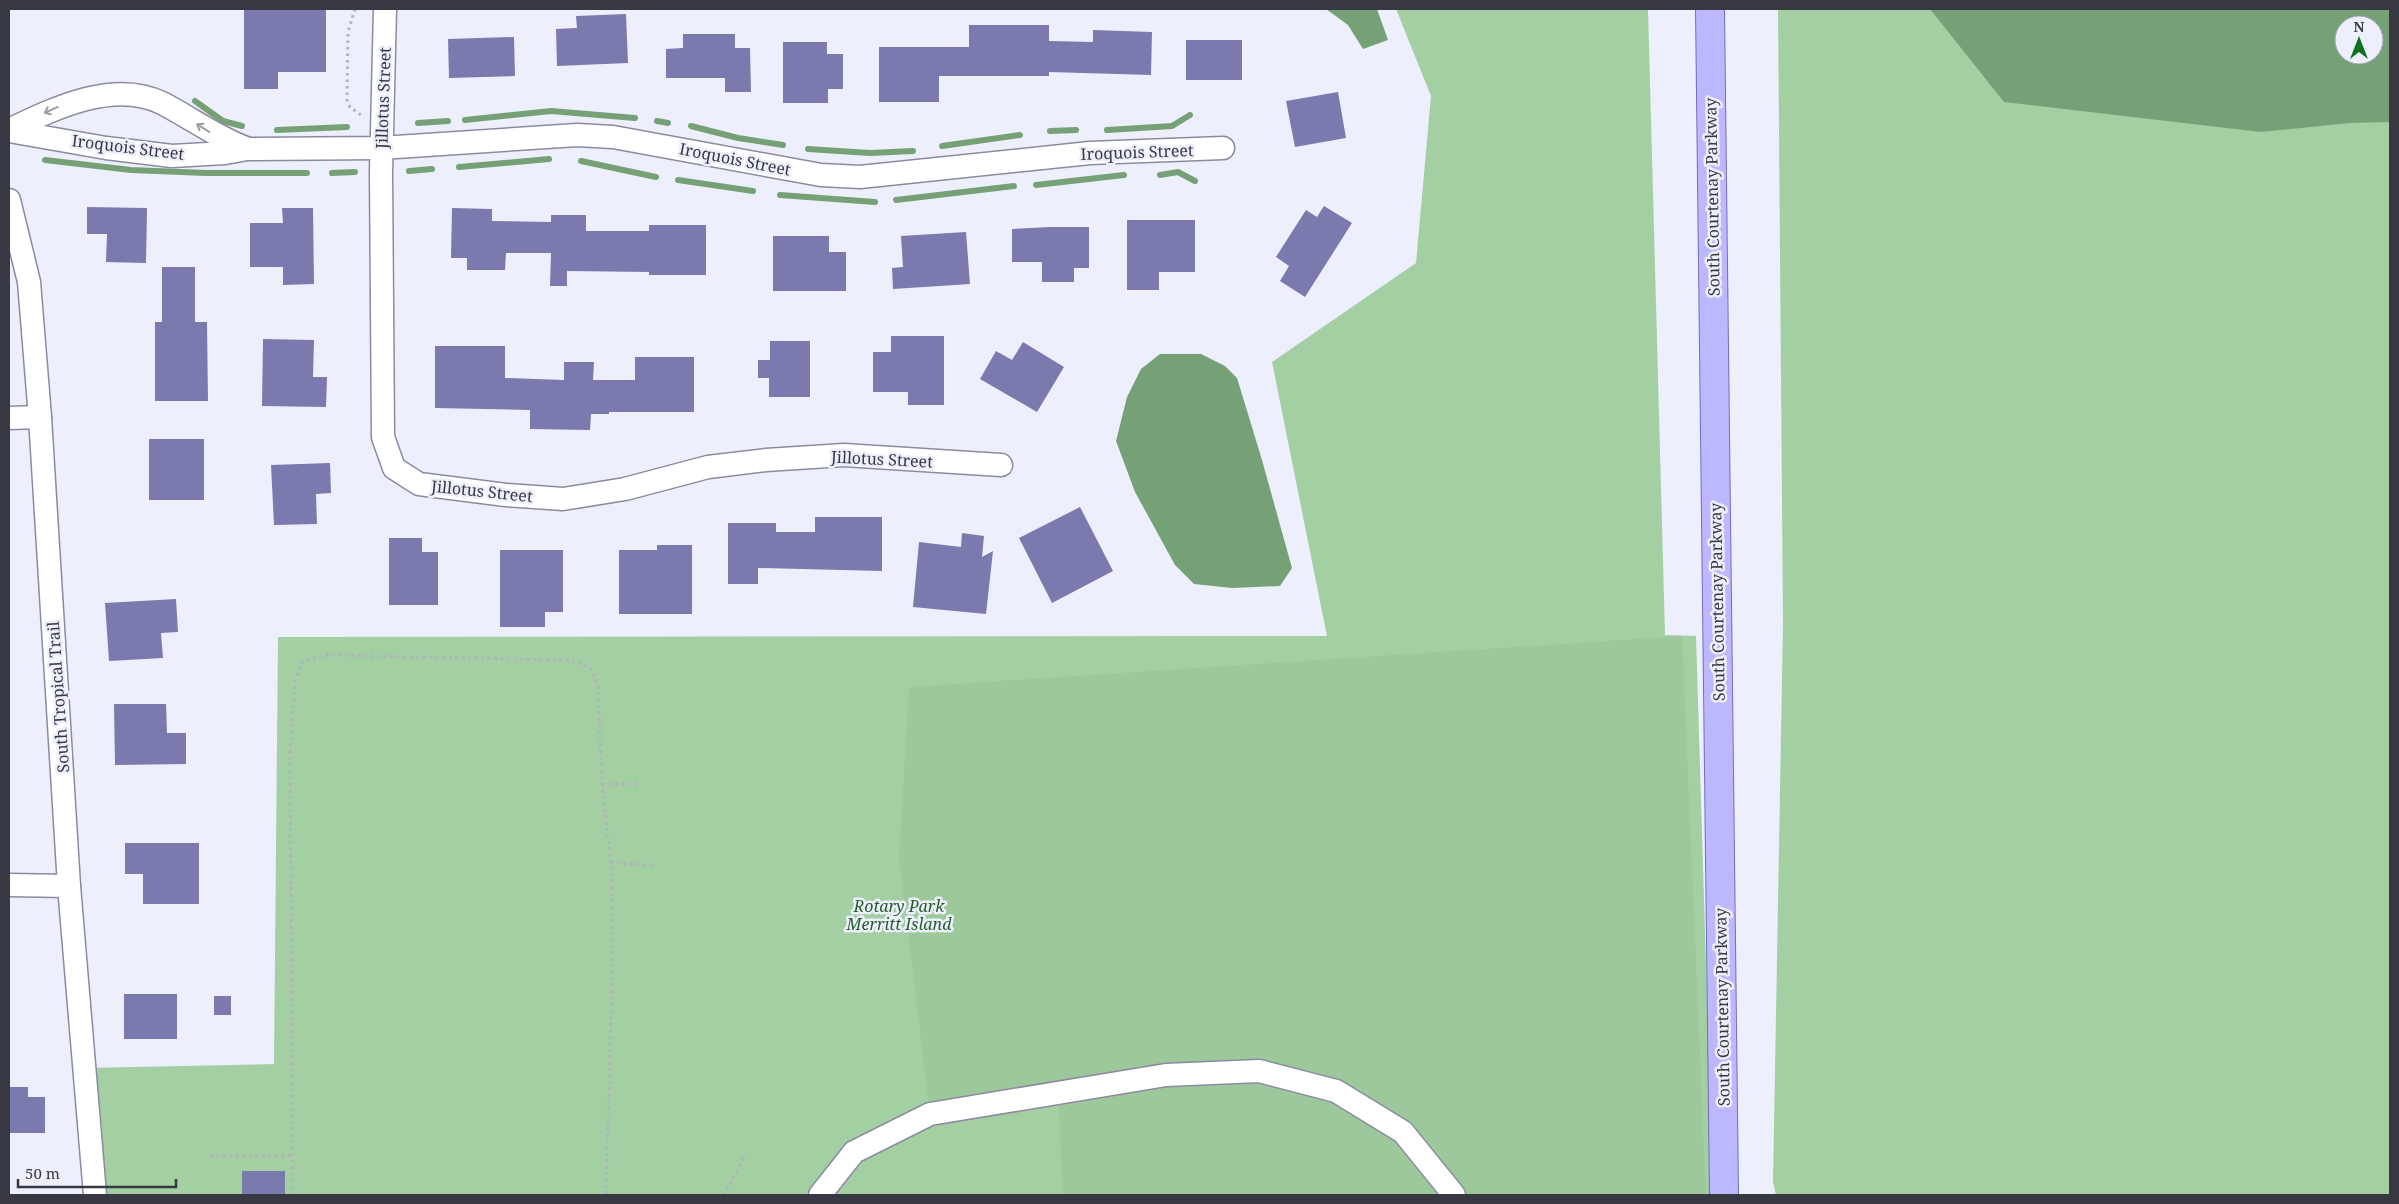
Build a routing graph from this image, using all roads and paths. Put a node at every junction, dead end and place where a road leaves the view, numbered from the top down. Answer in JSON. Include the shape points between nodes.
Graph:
{"nodes":[{"id":1,"x":355,"y":9,"type":"edge"},
{"id":2,"x":385,"y":9,"type":"edge"},
{"id":3,"x":1710,"y":9,"type":"edge"},
{"id":4,"x":381,"y":126,"type":"junction"},
{"id":5,"x":9,"y":131,"type":"edge"},
{"id":6,"x":381,"y":148,"type":"junction"},
{"id":7,"x":1223,"y":148,"type":"dead end"},
{"id":8,"x":247,"y":149,"type":"junction"},
{"id":9,"x":9,"y":200,"type":"edge"},
{"id":10,"x":40,"y":417,"type":"junction"},
{"id":11,"x":9,"y":418,"type":"edge"},
{"id":12,"x":1001,"y":465,"type":"dead end"},
{"id":13,"x":602,"y":784,"type":"junction"},
{"id":14,"x":638,"y":784,"type":"dead end"},
{"id":15,"x":611,"y":863,"type":"junction"},
{"id":16,"x":652,"y":865,"type":"dead end"},
{"id":17,"x":9,"y":885,"type":"edge"},
{"id":18,"x":70,"y":886,"type":"junction"},
{"id":19,"x":746,"y":1154,"type":"dead end"},
{"id":20,"x":210,"y":1156,"type":"dead end"},
{"id":21,"x":293,"y":1156,"type":"junction"},
{"id":22,"x":95,"y":1195,"type":"edge"},
{"id":23,"x":293,"y":1195,"type":"edge"},
{"id":24,"x":606,"y":1195,"type":"edge"},
{"id":25,"x":724,"y":1195,"type":"edge"},
{"id":26,"x":820,"y":1195,"type":"edge"},
{"id":27,"x":1454,"y":1195,"type":"edge"},
{"id":28,"x":1724,"y":1195,"type":"edge"}],
"edges":[{"from":1,"to":4,"type":"path","via":[[348,32],[348,100],[350,107],[365,119]]},
{"from":2,"to":4,"type":"street","name":"Jillotus Street"},
{"from":3,"to":28,"type":"main road","name":"South Courtenay Parkway"},
{"from":4,"to":6,"type":"street","name":"Jillotus Street"},
{"from":5,"to":8,"type":"street","name":"Iroquois Street","via":[[172,156]]},
{"from":8,"to":5,"type":"street","name":"Iroquois Street","one_way":true,"via":[[219,138],[160,102],[131,96],[91,97],[56,107]]},
{"from":6,"to":7,"type":"street","name":"Iroquois Street","via":[[595,136],[691,150],[821,175],[860,177],[1090,153]]},
{"from":6,"to":8,"type":"street","name":"Iroquois Street"},
{"from":6,"to":12,"type":"street","name":"Jillotus Street","via":[[382,437],[394,468],[418,484],[563,499],[626,489],[708,467],[766,460],[844,455]]},
{"from":9,"to":10,"type":"street","name":"South Tropical Trail","via":[[29,282]]},
{"from":10,"to":11,"type":"street"},
{"from":10,"to":18,"type":"street","name":"South Tropical Trail"},
{"from":13,"to":14,"type":"path"},
{"from":13,"to":15,"type":"path"},
{"from":13,"to":21,"type":"path","via":[[598,686],[590,667],[567,660],[326,655],[303,661],[295,680],[290,752]]},
{"from":15,"to":16,"type":"path"},
{"from":15,"to":24,"type":"path"},
{"from":17,"to":18,"type":"street"},
{"from":18,"to":22,"type":"street","name":"South Tropical Trail"},
{"from":19,"to":25,"type":"path"},
{"from":20,"to":21,"type":"path"},
{"from":21,"to":23,"type":"path"},
{"from":26,"to":27,"type":"street","via":[[854,1152],[930,1114],[1166,1075],[1259,1071],[1336,1091],[1403,1132]]}]}
